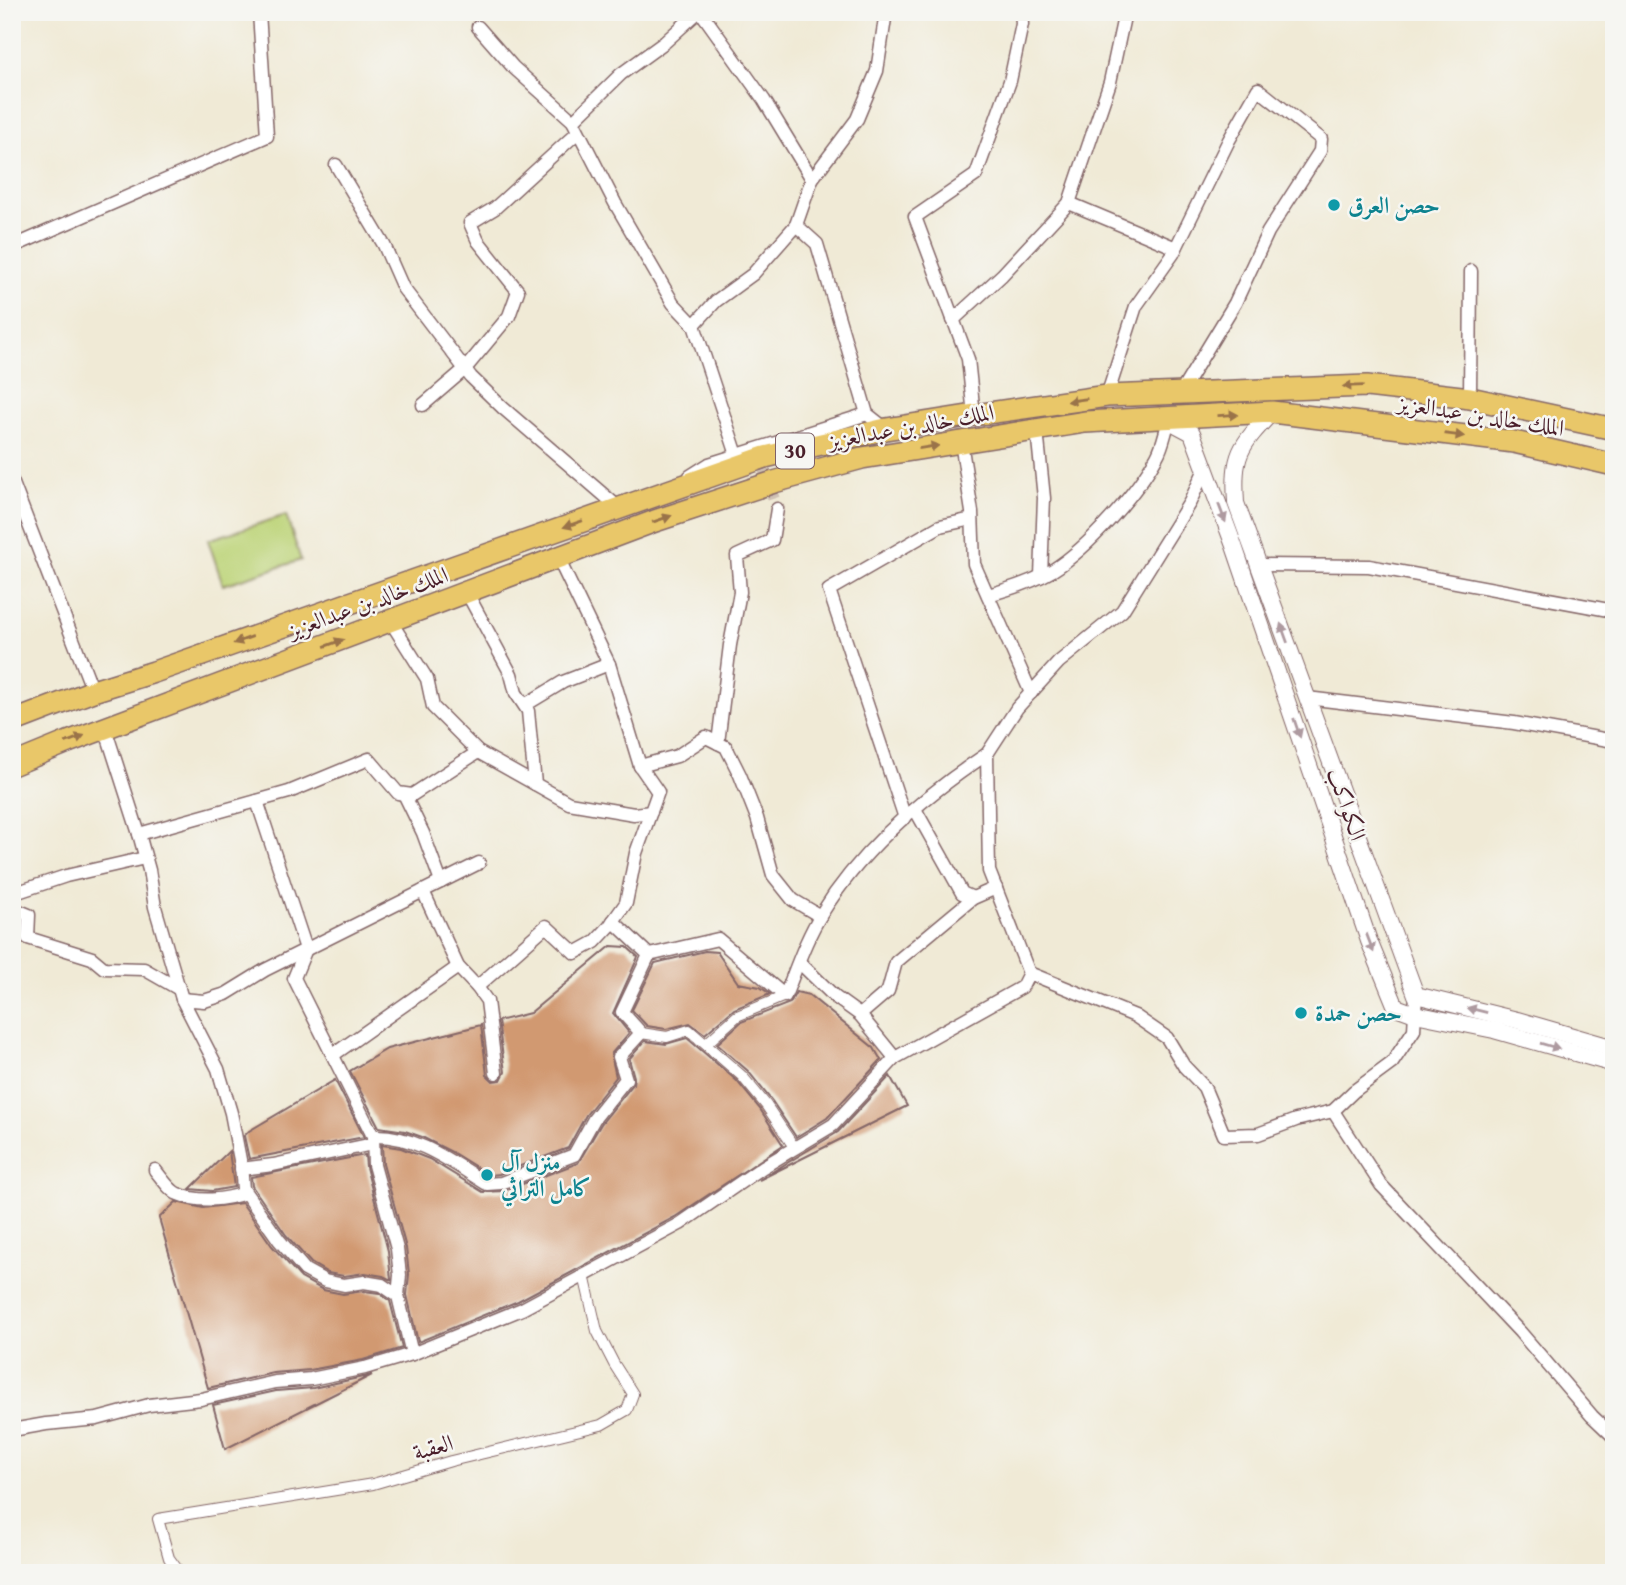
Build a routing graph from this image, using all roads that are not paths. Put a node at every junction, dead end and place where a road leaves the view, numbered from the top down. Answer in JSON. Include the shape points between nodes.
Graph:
{"nodes":[{"id":1,"x":259,"y":12,"type":"edge"},
{"id":2,"x":699,"y":12,"type":"edge"},
{"id":3,"x":886,"y":12,"type":"edge"},
{"id":4,"x":1021,"y":12,"type":"edge"},
{"id":5,"x":1125,"y":12,"type":"edge"},
{"id":6,"x":478,"y":27,"type":"dead end"},
{"id":7,"x":576,"y":127,"type":"junction"},
{"id":8,"x":336,"y":165,"type":"dead end"},
{"id":9,"x":812,"y":179,"type":"junction"},
{"id":10,"x":1069,"y":203,"type":"junction"},
{"id":11,"x":796,"y":225,"type":"junction"},
{"id":12,"x":12,"y":247,"type":"edge"},
{"id":13,"x":1176,"y":248,"type":"junction"},
{"id":14,"x":1471,"y":271,"type":"dead end"},
{"id":15,"x":953,"y":320,"type":"junction"},
{"id":16,"x":694,"y":326,"type":"junction"},
{"id":17,"x":464,"y":369,"type":"junction"},
{"id":18,"x":1181,"y":392,"type":"junction"},
{"id":19,"x":1107,"y":396,"type":"junction"},
{"id":20,"x":1469,"y":398,"type":"junction"},
{"id":21,"x":423,"y":405,"type":"dead end"},
{"id":22,"x":1272,"y":412,"type":"junction"},
{"id":23,"x":867,"y":414,"type":"junction"},
{"id":24,"x":974,"y":415,"type":"junction"},
{"id":25,"x":1166,"y":419,"type":"junction"},
{"id":26,"x":886,"y":429,"type":"junction"},
{"id":27,"x":1614,"y":429,"type":"edge"},
{"id":28,"x":1037,"y":430,"type":"junction"},
{"id":29,"x":961,"y":442,"type":"junction"},
{"id":30,"x":737,"y":455,"type":"junction"},
{"id":31,"x":1614,"y":465,"type":"edge"},
{"id":32,"x":1205,"y":469,"type":"junction"},
{"id":33,"x":12,"y":481,"type":"edge"},
{"id":34,"x":667,"y":491,"type":"junction"},
{"id":35,"x":619,"y":508,"type":"junction"},
{"id":36,"x":777,"y":509,"type":"tunnel mouth"},
{"id":37,"x":972,"y":519,"type":"junction"},
{"id":38,"x":558,"y":558,"type":"junction"},
{"id":39,"x":1259,"y":565,"type":"junction"},
{"id":40,"x":1041,"y":576,"type":"junction"},
{"id":41,"x":467,"y":593,"type":"junction"},
{"id":42,"x":988,"y":595,"type":"junction"},
{"id":43,"x":1614,"y":611,"type":"edge"},
{"id":44,"x":391,"y":622,"type":"junction"},
{"id":45,"x":609,"y":664,"type":"junction"},
{"id":46,"x":93,"y":691,"type":"junction"},
{"id":47,"x":1031,"y":693,"type":"junction"},
{"id":48,"x":1307,"y":698,"type":"junction"},
{"id":49,"x":525,"y":705,"type":"junction"},
{"id":50,"x":12,"y":722,"type":"edge"},
{"id":51,"x":105,"y":728,"type":"junction"},
{"id":52,"x":1614,"y":741,"type":"edge"},
{"id":53,"x":718,"y":743,"type":"junction"},
{"id":54,"x":478,"y":752,"type":"junction"},
{"id":55,"x":987,"y":754,"type":"junction"},
{"id":56,"x":12,"y":765,"type":"edge"},
{"id":57,"x":640,"y":766,"type":"junction"},
{"id":58,"x":535,"y":784,"type":"junction"},
{"id":59,"x":405,"y":796,"type":"junction"},
{"id":60,"x":257,"y":801,"type":"junction"},
{"id":61,"x":652,"y":812,"type":"junction"},
{"id":62,"x":910,"y":813,"type":"junction"},
{"id":63,"x":139,"y":834,"type":"junction"},
{"id":64,"x":145,"y":858,"type":"junction"},
{"id":65,"x":479,"y":863,"type":"dead end"},
{"id":66,"x":441,"y":882,"type":"junction"},
{"id":67,"x":996,"y":888,"type":"junction"},
{"id":68,"x":423,"y":891,"type":"junction"},
{"id":69,"x":12,"y":894,"type":"edge"},
{"id":70,"x":973,"y":898,"type":"junction"},
{"id":71,"x":12,"y":908,"type":"edge"},
{"id":72,"x":820,"y":916,"type":"junction"},
{"id":73,"x":613,"y":921,"type":"junction"},
{"id":74,"x":306,"y":949,"type":"junction"},
{"id":75,"x":649,"y":955,"type":"junction"},
{"id":76,"x":799,"y":962,"type":"junction"},
{"id":77,"x":458,"y":967,"type":"junction"},
{"id":78,"x":1029,"y":973,"type":"junction"},
{"id":79,"x":477,"y":987,"type":"junction"},
{"id":80,"x":181,"y":994,"type":"junction"},
{"id":81,"x":1416,"y":995,"type":"junction"},
{"id":82,"x":785,"y":996,"type":"junction"},
{"id":83,"x":1415,"y":1014,"type":"junction"},
{"id":84,"x":860,"y":1015,"type":"junction"},
{"id":85,"x":640,"y":1033,"type":"junction"},
{"id":86,"x":706,"y":1044,"type":"junction"},
{"id":87,"x":1614,"y":1048,"type":"edge"},
{"id":88,"x":333,"y":1055,"type":"junction"},
{"id":89,"x":895,"y":1058,"type":"junction"},
{"id":90,"x":1614,"y":1064,"type":"edge"},
{"id":91,"x":496,"y":1073,"type":"dead end"},
{"id":92,"x":1333,"y":1111,"type":"junction"},
{"id":93,"x":373,"y":1140,"type":"junction"},
{"id":94,"x":794,"y":1147,"type":"junction"},
{"id":95,"x":241,"y":1169,"type":"junction"},
{"id":96,"x":155,"y":1170,"type":"dead end"},
{"id":97,"x":246,"y":1194,"type":"junction"},
{"id":98,"x":584,"y":1275,"type":"junction"},
{"id":99,"x":398,"y":1296,"type":"junction"},
{"id":100,"x":412,"y":1354,"type":"junction"},
{"id":101,"x":12,"y":1430,"type":"edge"},
{"id":102,"x":1614,"y":1437,"type":"edge"},
{"id":103,"x":180,"y":1573,"type":"edge"}],
"edges":[{"from":1,"to":12,"type":"street","via":[[267,136]]},
{"from":2,"to":7,"type":"street","via":[[621,74]]},
{"from":2,"to":9,"type":"street","via":[[764,100]]},
{"from":3,"to":9,"type":"street","via":[[877,71],[857,119]]},
{"from":4,"to":15,"type":"street","via":[[1010,81],[976,175],[915,217]]},
{"from":5,"to":10,"type":"street","via":[[1110,82]]},
{"from":6,"to":7,"type":"street"},
{"from":7,"to":16,"type":"street","via":[[673,303]]},
{"from":7,"to":17,"type":"street","via":[[495,208],[470,223],[478,242],[518,291],[509,316]]},
{"from":8,"to":17,"type":"street","via":[[384,245],[403,288]]},
{"from":9,"to":11,"type":"street"},
{"from":10,"to":13,"type":"street"},
{"from":10,"to":15,"type":"street"},
{"from":11,"to":16,"type":"street","via":[[753,274],[716,301]]},
{"from":11,"to":23,"type":"street","via":[[817,244]]},
{"from":13,"to":18,"type":"street","via":[[1258,89],[1321,139],[1320,151],[1268,232],[1235,303]]},
{"from":13,"to":19,"type":"street","via":[[1136,306]]},
{"from":14,"to":20,"type":"street"},
{"from":15,"to":24,"type":"street","via":[[968,359]]},
{"from":16,"to":30,"type":"street"},
{"from":17,"to":21,"type":"street"},
{"from":17,"to":35,"type":"street"},
{"from":18,"to":19,"type":"highway","name":"الملك خالد بن عبدالعزيز","number":"30"},
{"from":20,"to":18,"type":"highway","name":"الملك خالد بن عبدالعزيز","number":"30","one_way":true,"via":[[1367,386]]},
{"from":19,"to":24,"type":"highway","name":"الملك خالد بن عبدالعزيز","number":"30","one_way":true},
{"from":20,"to":27,"type":"highway","name":"الملك خالد بن عبدالعزيز","number":"30"},
{"from":25,"to":22,"type":"highway","name":"الملك خالد بن عبدالعزيز","number":"30","one_way":true},
{"from":22,"to":31,"type":"highway","name":"الملك خالد بن عبدالعزيز","number":"30","one_way":true,"via":[[1514,442]]},
{"from":22,"to":39,"type":"street","name":"الكواكب","via":[[1245,441],[1234,470],[1236,503]]},
{"from":23,"to":26,"type":"street"},
{"from":23,"to":30,"type":"street"},
{"from":24,"to":26,"type":"highway","name":"الملك خالد بن عبدالعزيز","number":"30"},
{"from":25,"to":28,"type":"highway","name":"الملك خالد بن عبدالعزيز","number":"30","via":[[1085,422]]},
{"from":25,"to":32,"type":"street","name":"الكواكب","via":[[1192,433]]},
{"from":25,"to":40,"type":"street","via":[[1158,455],[1131,495],[1084,544]]},
{"from":26,"to":34,"type":"highway","name":"الملك خالد بن عبدالعزيز","number":"30","via":[[765,457]]},
{"from":28,"to":29,"type":"highway","name":"الملك خالد بن عبدالعزيز","number":"30"},
{"from":28,"to":40,"type":"street","via":[[1044,498]]},
{"from":29,"to":37,"type":"street"},
{"from":38,"to":29,"type":"highway","name":"الملك خالد بن عبدالعزيز","number":"30","one_way":true,"via":[[774,482],[862,458]]},
{"from":30,"to":34,"type":"street","via":[[709,464]]},
{"from":32,"to":47,"type":"street","via":[[1190,502],[1122,611],[1059,662]]},
{"from":32,"to":83,"type":"street","name":"الكواكب","one_way":true,"via":[[1369,941],[1396,1007]]},
{"from":33,"to":46,"type":"street"},
{"from":34,"to":35,"type":"highway","name":"الملك خالد بن عبدالعزيز","number":"30"},
{"from":35,"to":46,"type":"highway","name":"الملك خالد بن عبدالعزيز","number":"30","one_way":true},
{"from":36,"to":53,"type":"street","via":[[772,540],[737,556],[740,593]]},
{"from":37,"to":42,"type":"street","via":[[974,564]]},
{"from":37,"to":62,"type":"street","via":[[940,526],[829,590]]},
{"from":38,"to":41,"type":"highway","name":"الملك خالد بن عبدالعزيز","number":"30"},
{"from":38,"to":45,"type":"street"},
{"from":39,"to":43,"type":"street","via":[[1369,566]]},
{"from":48,"to":39,"type":"street","name":"الكواكب","one_way":true},
{"from":40,"to":42,"type":"street"},
{"from":41,"to":44,"type":"highway","name":"الملك خالد بن عبدالعزيز","number":"30"},
{"from":41,"to":49,"type":"street"},
{"from":42,"to":47,"type":"street"},
{"from":51,"to":44,"type":"highway","name":"الملك خالد بن عبدالعزيز","number":"30","one_way":true},
{"from":44,"to":54,"type":"street","via":[[427,679],[433,707]]},
{"from":45,"to":49,"type":"street","via":[[563,682]]},
{"from":45,"to":57,"type":"street"},
{"from":46,"to":50,"type":"highway","name":"الملك خالد بن عبدالعزيز","number":"30"},
{"from":47,"to":55,"type":"street"},
{"from":48,"to":52,"type":"street","via":[[1514,723]]},
{"from":48,"to":81,"type":"street","name":"الكواكب"},
{"from":49,"to":58,"type":"street"},
{"from":56,"to":51,"type":"highway","name":"الملك خالد بن عبدالعزيز","number":"30","one_way":true},
{"from":51,"to":63,"type":"street"},
{"from":53,"to":57,"type":"street","via":[[706,737],[677,756]]},
{"from":53,"to":72,"type":"street","via":[[726,747],[740,775],[774,874],[793,900]]},
{"from":54,"to":58,"type":"street"},
{"from":54,"to":59,"type":"street","via":[[419,792]]},
{"from":55,"to":62,"type":"street"},
{"from":55,"to":67,"type":"street","via":[[989,870]]},
{"from":57,"to":61,"type":"street","via":[[658,792]]},
{"from":58,"to":61,"type":"street","via":[[569,803],[634,814]]},
{"from":59,"to":60,"type":"street","via":[[369,759]]},
{"from":59,"to":66,"type":"street"},
{"from":60,"to":63,"type":"street"},
{"from":60,"to":74,"type":"street"},
{"from":61,"to":73,"type":"street","via":[[636,853],[626,903]]},
{"from":62,"to":70,"type":"street","via":[[962,893]]},
{"from":62,"to":72,"type":"street","via":[[842,883]]},
{"from":63,"to":64,"type":"street"},
{"from":64,"to":69,"type":"street"},
{"from":64,"to":80,"type":"street"},
{"from":65,"to":66,"type":"street"},
{"from":66,"to":68,"type":"street"},
{"from":67,"to":70,"type":"street"},
{"from":67,"to":78,"type":"street"},
{"from":68,"to":74,"type":"street"},
{"from":68,"to":77,"type":"street"},
{"from":70,"to":84,"type":"street","via":[[896,962],[888,991]]},
{"from":71,"to":80,"type":"street","via":[[29,915],[28,938],[92,958],[104,968],[144,969]]},
{"from":72,"to":76,"type":"street"},
{"from":73,"to":75,"type":"street"},
{"from":73,"to":79,"type":"street","via":[[595,942],[575,953],[546,926]]},
{"from":74,"to":80,"type":"street","via":[[226,994],[204,1001]]},
{"from":74,"to":88,"type":"street","via":[[295,978]]},
{"from":75,"to":82,"type":"street","via":[[718,939]]},
{"from":75,"to":85,"type":"street","via":[[622,1012]]},
{"from":76,"to":82,"type":"street"},
{"from":76,"to":84,"type":"street"},
{"from":77,"to":79,"type":"street"},
{"from":77,"to":88,"type":"street"},
{"from":78,"to":89,"type":"street","via":[[1022,988]]},
{"from":78,"to":92,"type":"street","via":[[1135,1016],[1167,1038],[1204,1087],[1224,1135],[1258,1134]]},
{"from":79,"to":91,"type":"street","via":[[487,1001]]},
{"from":80,"to":95,"type":"street","via":[[218,1069]]},
{"from":81,"to":83,"type":"street"},
{"from":87,"to":81,"type":"street","one_way":true},
{"from":82,"to":86,"type":"street","via":[[737,1016]]},
{"from":83,"to":90,"type":"street","name":"الكواكب","one_way":true,"via":[[1494,1030]]},
{"from":83,"to":92,"type":"street","via":[[1414,1030],[1392,1063]]},
{"from":84,"to":89,"type":"street"},
{"from":85,"to":86,"type":"street","via":[[667,1037],[689,1030]]},
{"from":85,"to":93,"type":"street","via":[[619,1057],[626,1079],[594,1119],[574,1155],[525,1175],[487,1184],[412,1141],[385,1135]]},
{"from":86,"to":94,"type":"street","via":[[742,1076]]},
{"from":88,"to":93,"type":"street"},
{"from":89,"to":94,"type":"street","via":[[833,1125]]},
{"from":92,"to":102,"type":"street","via":[[1381,1185]]},
{"from":93,"to":95,"type":"street"},
{"from":93,"to":99,"type":"street","via":[[374,1165],[397,1249]]},
{"from":94,"to":98,"type":"street","via":[[680,1224]]},
{"from":95,"to":97,"type":"street"},
{"from":96,"to":97,"type":"street","via":[[176,1194],[228,1199]]},
{"from":97,"to":99,"type":"street","via":[[305,1270],[344,1285],[382,1285]]},
{"from":98,"to":100,"type":"street","via":[[522,1309]]},
{"from":98,"to":103,"type":"street","name":"العقبة","via":[[597,1331],[632,1394],[627,1410],[601,1425],[373,1485],[158,1519],[169,1558]]},
{"from":99,"to":100,"type":"street"},
{"from":100,"to":101,"type":"street","via":[[352,1371],[149,1405],[97,1419]]}]}
